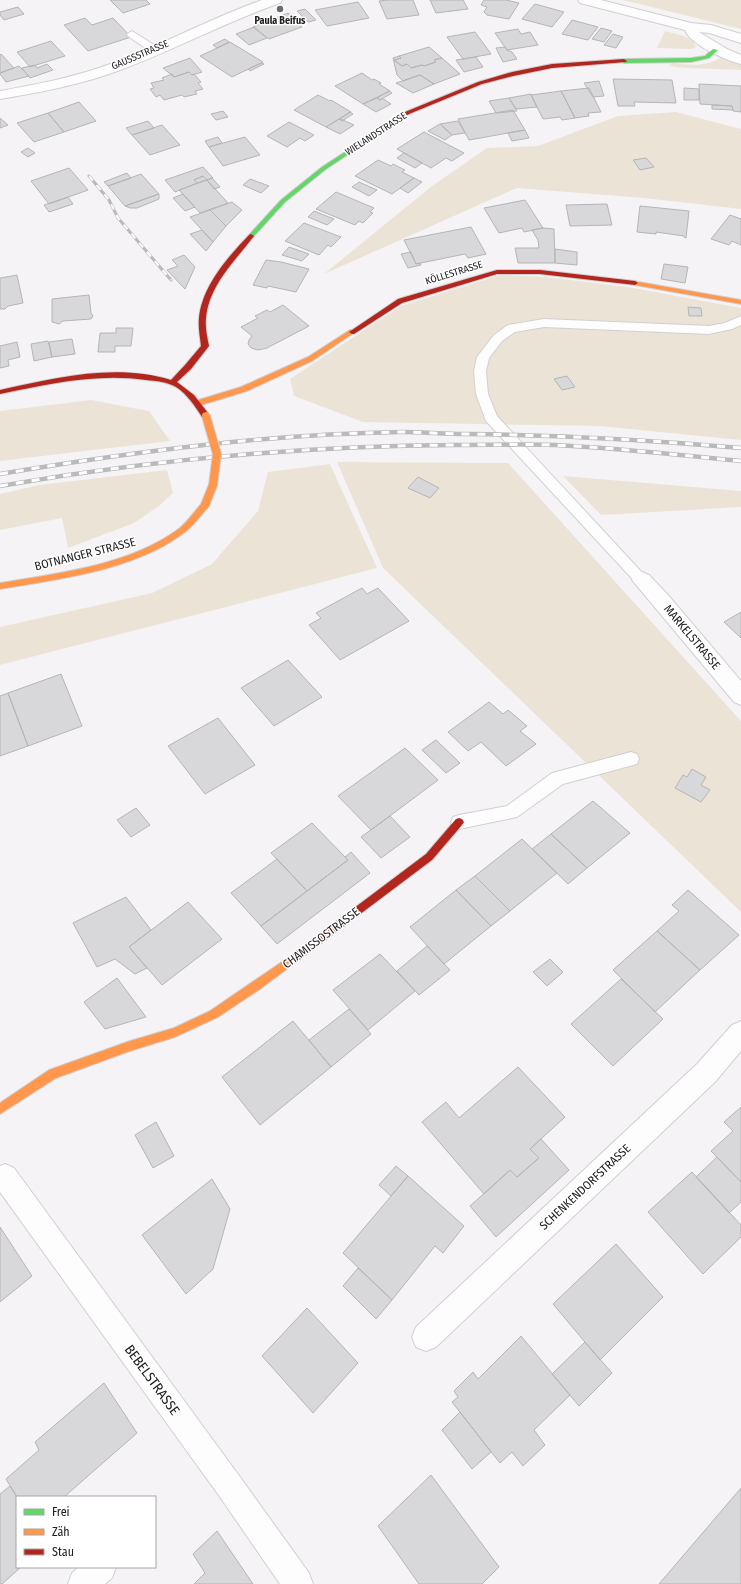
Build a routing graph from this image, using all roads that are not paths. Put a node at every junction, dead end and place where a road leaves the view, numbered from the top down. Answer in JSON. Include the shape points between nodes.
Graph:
{"nodes":[{"id":1,"x":275,"y":0,"type":"edge"},
{"id":2,"x":585,"y":0,"type":"edge"},
{"id":3,"x":691,"y":27,"type":"junction"},
{"id":4,"x":132,"y":34,"type":"dead end"},
{"id":5,"x":741,"y":39,"type":"edge"},
{"id":6,"x":155,"y":50,"type":"junction"},
{"id":7,"x":716,"y":50,"type":"junction"},
{"id":8,"x":741,"y":60,"type":"edge"},
{"id":9,"x":0,"y":95,"type":"edge"},
{"id":10,"x":741,"y":302,"type":"edge"},
{"id":11,"x":741,"y":320,"type":"edge"},
{"id":12,"x":172,"y":383,"type":"junction"},
{"id":13,"x":0,"y":392,"type":"edge"},
{"id":14,"x":198,"y":403,"type":"junction"},
{"id":15,"x":642,"y":580,"type":"joint"},
{"id":16,"x":0,"y":586,"type":"edge"},
{"id":17,"x":741,"y":696,"type":"edge"},
{"id":18,"x":631,"y":759,"type":"dead end"},
{"id":19,"x":460,"y":822,"type":"joint"},
{"id":20,"x":741,"y":1033,"type":"edge"},
{"id":21,"x":0,"y":1109,"type":"edge"},
{"id":22,"x":4,"y":1177,"type":"dead end"},
{"id":23,"x":426,"y":1337,"type":"dead end"},
{"id":24,"x":100,"y":1568,"type":"edge"},
{"id":25,"x":83,"y":1584,"type":"edge"},
{"id":26,"x":298,"y":1584,"type":"edge"}],
"edges":[{"from":1,"to":6,"type":"street","name":"GAUSSSTRASSE"},
{"from":2,"to":3,"type":"street"},
{"from":3,"to":5,"type":"street","via":[[711,29]]},
{"from":3,"to":7,"type":"street","via":[[693,34]]},
{"from":4,"to":6,"type":"lane"},
{"from":6,"to":9,"type":"street","name":"GAUSSSTRASSE","via":[[118,66],[78,78]]},
{"from":7,"to":8,"type":"street"},
{"from":7,"to":12,"type":"street","name":"WIELANDSTRASSE","via":[[691,60],[615,61],[552,66],[512,74],[480,83],[407,113],[324,168],[283,201],[234,255],[214,284],[203,316],[205,346]]},
{"from":10,"to":14,"type":"street","name":"KÖLLESTRASSE","via":[[630,282],[540,272],[497,272],[400,301],[310,359],[244,389]]},
{"from":11,"to":15,"type":"lane","via":[[709,330],[544,323],[512,328],[498,338],[483,357],[480,371],[482,394],[491,418]]},
{"from":12,"to":13,"type":"street","name":"BOTNANGER STRASSE","via":[[147,376],[122,374],[82,377]]},
{"from":12,"to":14,"type":"street","name":"BOTNANGER STRASSE"},
{"from":14,"to":16,"type":"street","name":"BOTNANGER STRASSE","bridge":true,"via":[[206,416],[217,454],[213,485],[205,505],[182,530],[151,549],[110,563]]},
{"from":15,"to":17,"type":"street","name":"MARKELSTRASSE"},
{"from":18,"to":19,"type":"lane","name":"CHAMISSOSTRASSE","via":[[558,778],[511,812]]},
{"from":19,"to":21,"type":"street","name":"CHAMISSOSTRASSE","via":[[423,861],[257,986],[214,1014],[175,1032],[53,1074]]},
{"from":20,"to":23,"type":"street","name":"SCHENKENDORFSTRASSE","via":[[706,1073]]},
{"from":22,"to":26,"type":"street","name":"BEBELSTRASSE"},
{"from":24,"to":25,"type":"street"}]}
